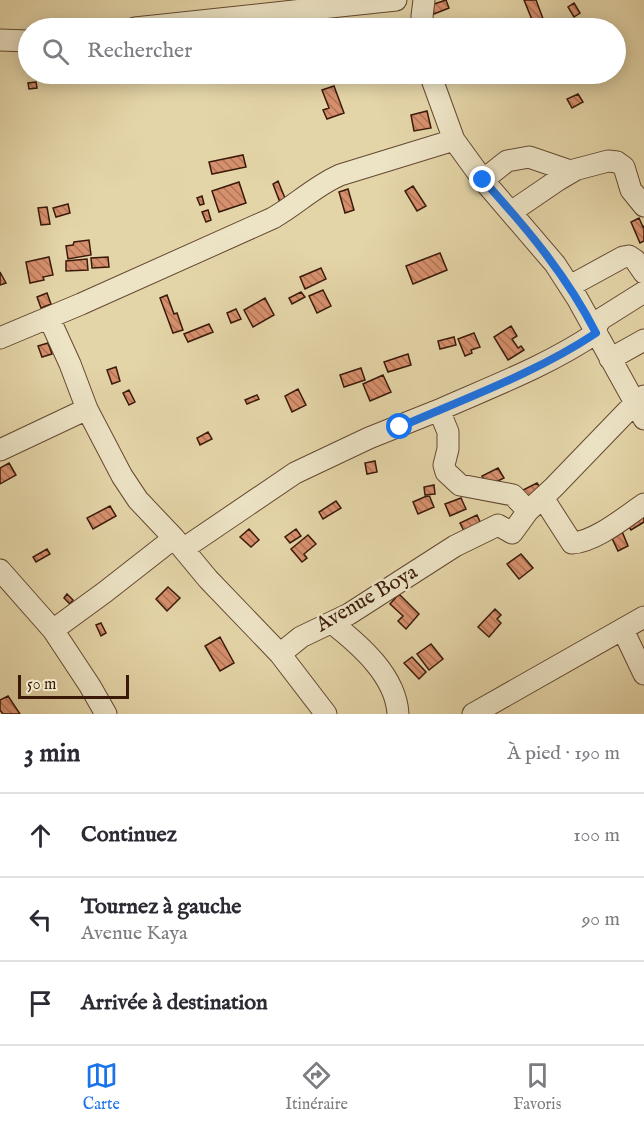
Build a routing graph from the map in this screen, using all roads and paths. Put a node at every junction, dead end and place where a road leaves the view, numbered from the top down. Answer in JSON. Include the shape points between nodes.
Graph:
{"nodes":[{"id":1,"x":396,"y":0,"type":"edge"},
{"id":2,"x":424,"y":0,"type":"edge"},
{"id":3,"x":228,"y":18,"type":"edge"},
{"id":4,"x":422,"y":18,"type":"edge"},
{"id":5,"x":0,"y":39,"type":"edge"},
{"id":6,"x":18,"y":40,"type":"edge"},
{"id":7,"x":433,"y":84,"type":"edge"},
{"id":8,"x":453,"y":140,"type":"junction"},
{"id":9,"x":575,"y":171,"type":"junction"},
{"id":10,"x":483,"y":180,"type":"junction"},
{"id":11,"x":644,"y":206,"type":"edge"},
{"id":12,"x":511,"y":212,"type":"junction"},
{"id":13,"x":644,"y":273,"type":"edge"},
{"id":14,"x":570,"y":286,"type":"junction"},
{"id":15,"x":644,"y":292,"type":"edge"},
{"id":16,"x":49,"y":318,"type":"junction"},
{"id":17,"x":0,"y":338,"type":"edge"},
{"id":18,"x":644,"y":340,"type":"edge"},
{"id":19,"x":604,"y":346,"type":"junction"},
{"id":20,"x":641,"y":406,"type":"edge"},
{"id":21,"x":87,"y":409,"type":"junction"},
{"id":22,"x":439,"y":410,"type":"junction"},
{"id":23,"x":0,"y":450,"type":"edge"},
{"id":24,"x":644,"y":504,"type":"edge"},
{"id":25,"x":536,"y":505,"type":"junction"},
{"id":26,"x":179,"y":544,"type":"junction"},
{"id":27,"x":4,"y":581,"type":"edge"},
{"id":28,"x":644,"y":616,"type":"edge"},
{"id":29,"x":332,"y":623,"type":"junction"},
{"id":30,"x":53,"y":630,"type":"junction"},
{"id":31,"x":623,"y":630,"type":"junction"},
{"id":32,"x":280,"y":654,"type":"junction"},
{"id":33,"x":644,"y":674,"type":"edge"},
{"id":34,"x":106,"y":714,"type":"edge"},
{"id":35,"x":326,"y":714,"type":"edge"},
{"id":36,"x":398,"y":714,"type":"edge"},
{"id":37,"x":473,"y":714,"type":"edge"}],
"edges":[{"from":1,"to":3,"type":"street"},
{"from":2,"to":4,"type":"street"},
{"from":5,"to":6,"type":"street"},
{"from":7,"to":8,"type":"street"},
{"from":8,"to":10,"type":"street"},
{"from":8,"to":16,"type":"street","via":[[325,181],[280,214]]},
{"from":9,"to":10,"type":"street","via":[[530,157],[507,161]]},
{"from":9,"to":11,"type":"street","via":[[617,162],[624,167],[631,190]]},
{"from":9,"to":12,"type":"street"},
{"from":10,"to":12,"type":"street"},
{"from":12,"to":14,"type":"street"},
{"from":13,"to":14,"type":"street","via":[[635,260],[623,257]]},
{"from":14,"to":19,"type":"street"},
{"from":15,"to":19,"type":"street","via":[[601,319],[597,325]]},
{"from":16,"to":17,"type":"street"},
{"from":16,"to":21,"type":"street"},
{"from":18,"to":19,"type":"street"},
{"from":19,"to":20,"type":"street"},
{"from":19,"to":22,"type":"street","via":[[576,346],[532,370]]},
{"from":20,"to":25,"type":"street"},
{"from":21,"to":23,"type":"street"},
{"from":21,"to":26,"type":"street","via":[[138,500]]},
{"from":22,"to":25,"type":"street","via":[[448,432],[446,472],[460,485],[513,495]]},
{"from":22,"to":26,"type":"street","via":[[295,473]]},
{"from":24,"to":25,"type":"street","via":[[578,543],[572,543]]},
{"from":25,"to":29,"type":"street","name":"Avenue Boya","via":[[512,532],[498,525],[455,546]]},
{"from":26,"to":30,"type":"street"},
{"from":26,"to":32,"type":"street"},
{"from":27,"to":30,"type":"street"},
{"from":28,"to":31,"type":"street"},
{"from":29,"to":32,"type":"street","name":"Avenue Boya","via":[[302,637]]},
{"from":29,"to":36,"type":"street","via":[[356,642],[382,674],[397,701]]},
{"from":30,"to":34,"type":"street"},
{"from":31,"to":33,"type":"street"},
{"from":31,"to":37,"type":"street"},
{"from":32,"to":35,"type":"street"}]}
